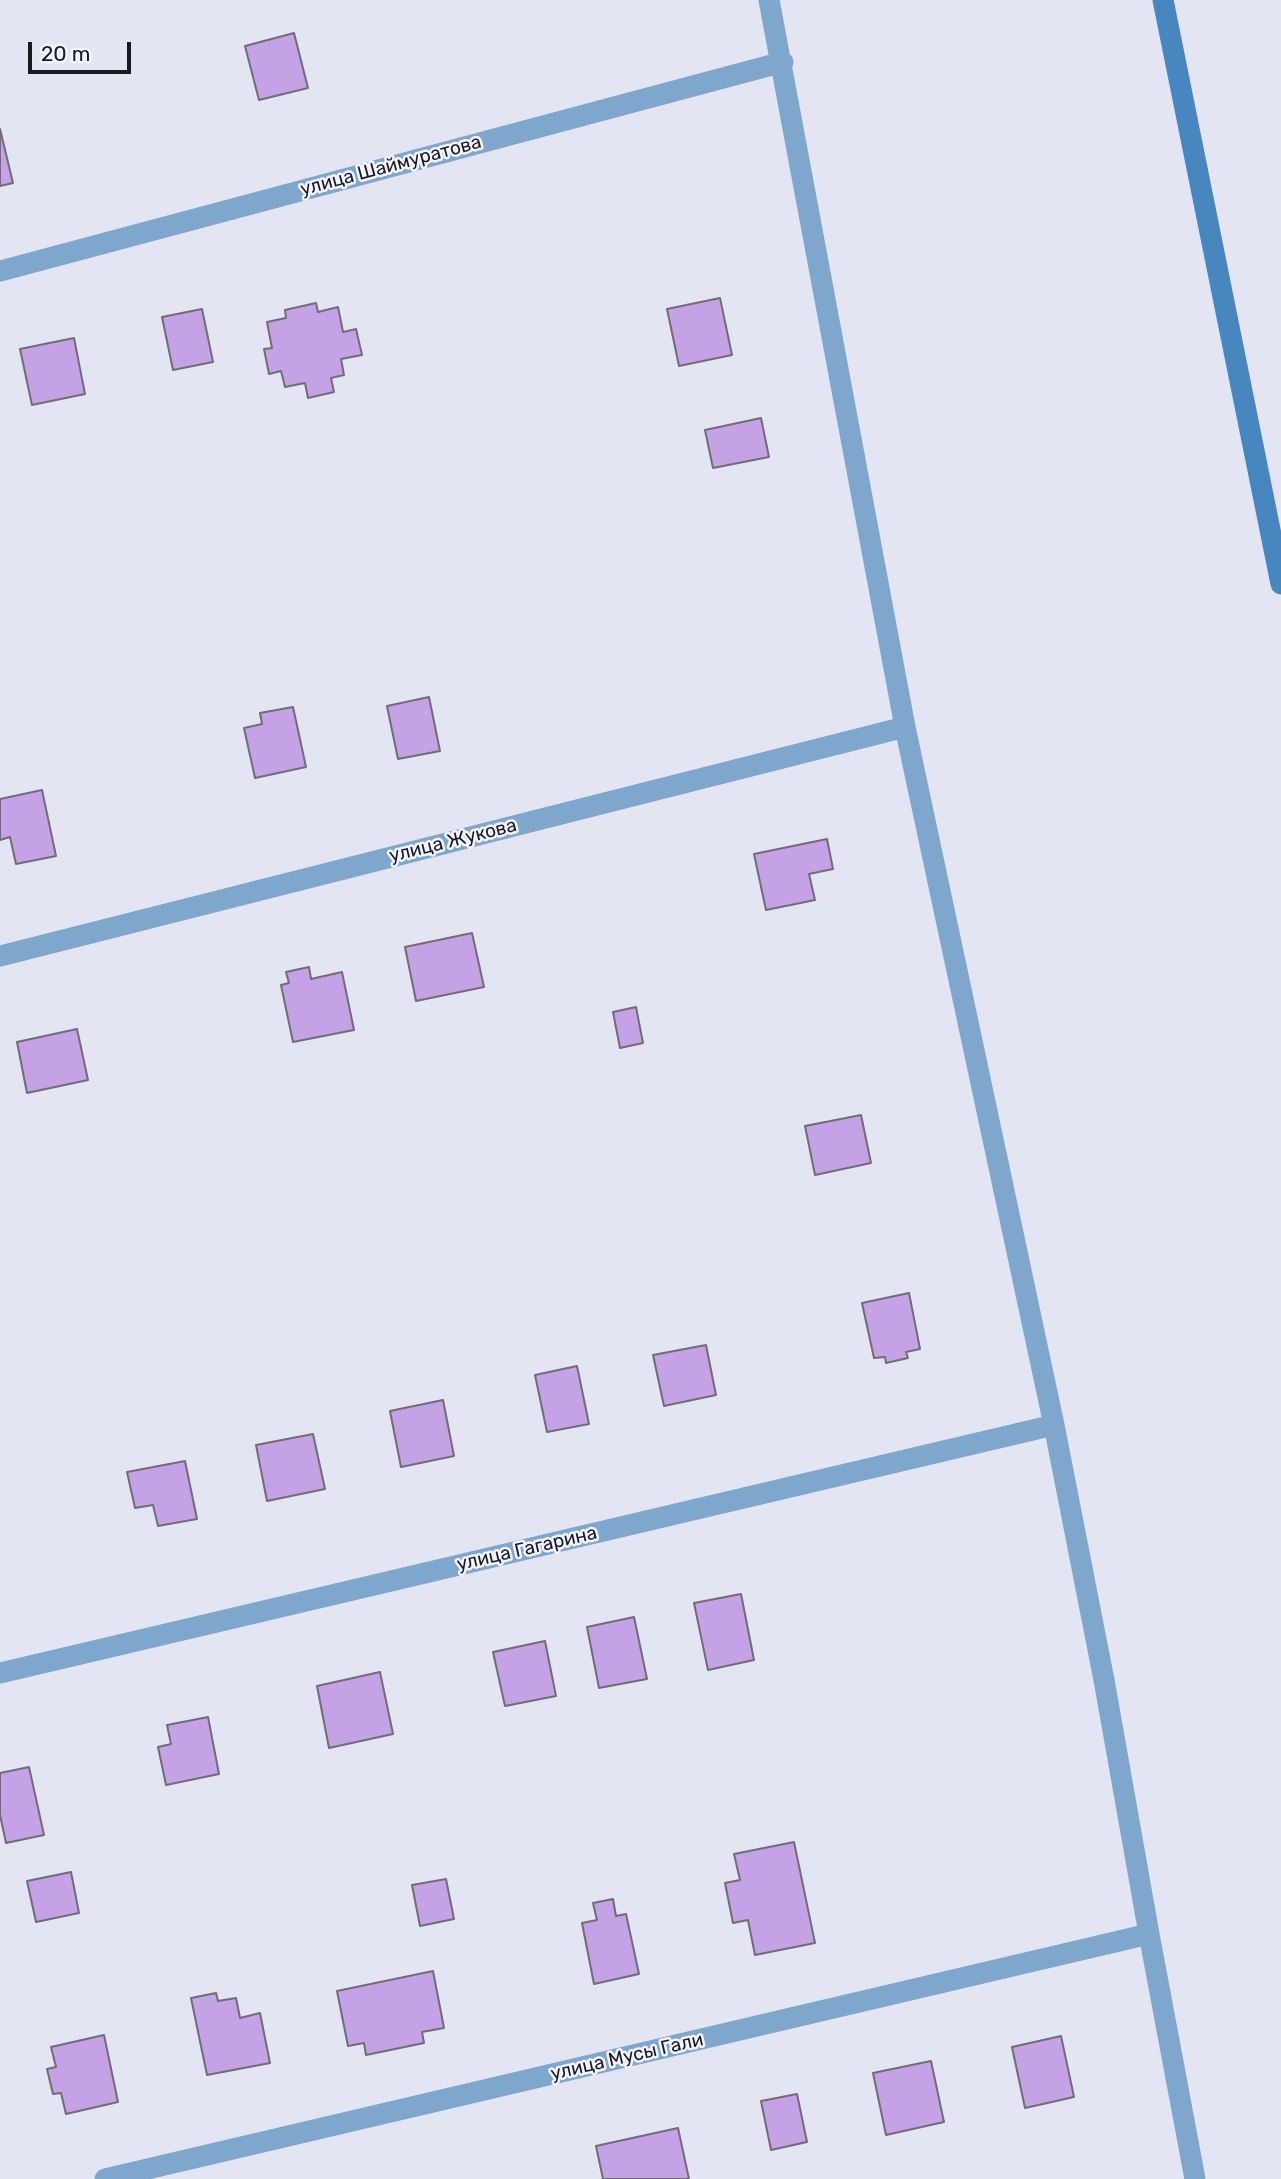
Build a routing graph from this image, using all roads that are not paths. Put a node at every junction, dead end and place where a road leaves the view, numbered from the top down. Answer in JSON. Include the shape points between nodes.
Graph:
{"nodes":[{"id":1,"x":769,"y":0,"type":"edge"},
{"id":2,"x":1163,"y":0,"type":"edge"},
{"id":3,"x":783,"y":62,"type":"junction"},
{"id":4,"x":0,"y":271,"type":"edge"},
{"id":5,"x":1281,"y":584,"type":"edge"},
{"id":6,"x":905,"y":727,"type":"junction"},
{"id":7,"x":0,"y":956,"type":"edge"},
{"id":8,"x":1054,"y":1426,"type":"junction"},
{"id":9,"x":0,"y":1673,"type":"edge"},
{"id":10,"x":1149,"y":1934,"type":"junction"},
{"id":11,"x":105,"y":2179,"type":"edge"},
{"id":12,"x":1195,"y":2179,"type":"edge"}],
"edges":[{"from":1,"to":3,"type":"street"},
{"from":2,"to":5,"type":"main road"},
{"from":3,"to":4,"type":"street","name":"улица Шаймуратова"},
{"from":3,"to":6,"type":"street"},
{"from":6,"to":7,"type":"street","name":"улица Жукова"},
{"from":6,"to":8,"type":"street"},
{"from":8,"to":9,"type":"street","name":"улица Гагарина"},
{"from":8,"to":10,"type":"street"},
{"from":10,"to":11,"type":"street","name":"улица Мусы Гали"},
{"from":10,"to":12,"type":"street"}]}
